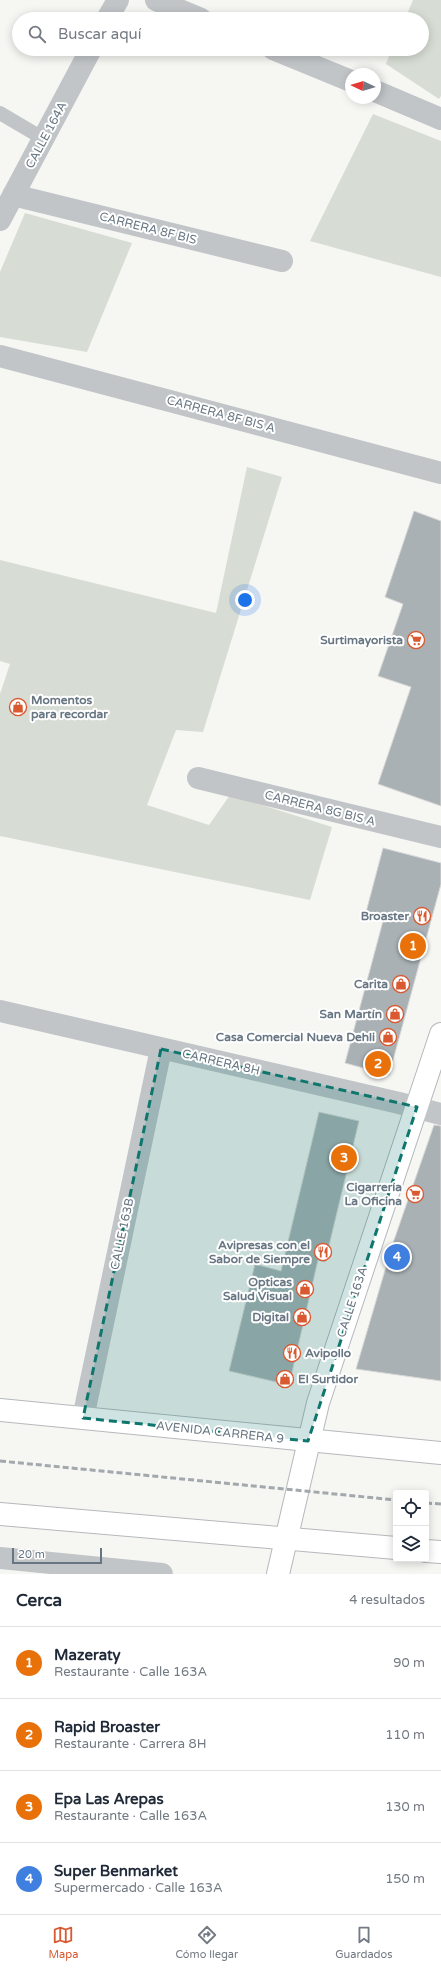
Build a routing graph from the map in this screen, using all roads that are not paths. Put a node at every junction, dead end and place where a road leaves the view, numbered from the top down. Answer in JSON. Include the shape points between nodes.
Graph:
{"nodes":[{"id":1,"x":118,"y":0,"type":"edge"},
{"id":2,"x":156,"y":0,"type":"edge"},
{"id":3,"x":111,"y":12,"type":"edge"},
{"id":4,"x":185,"y":12,"type":"edge"},
{"id":5,"x":87,"y":56,"type":"edge"},
{"id":6,"x":291,"y":56,"type":"edge"},
{"id":7,"x":345,"y":79,"type":"edge"},
{"id":8,"x":381,"y":94,"type":"edge"},
{"id":9,"x":0,"y":114,"type":"edge"},
{"id":10,"x":441,"y":119,"type":"edge"},
{"id":11,"x":44,"y":139,"type":"junction"},
{"id":12,"x":14,"y":195,"type":"junction"},
{"id":13,"x":0,"y":220,"type":"edge"},
{"id":14,"x":282,"y":261,"type":"dead end"},
{"id":15,"x":0,"y":356,"type":"edge"},
{"id":16,"x":441,"y":472,"type":"edge"},
{"id":17,"x":198,"y":778,"type":"dead end"},
{"id":18,"x":441,"y":837,"type":"edge"},
{"id":19,"x":0,"y":1011,"type":"edge"},
{"id":20,"x":441,"y":1034,"type":"edge"},
{"id":21,"x":161,"y":1049,"type":"junction"},
{"id":22,"x":417,"y":1107,"type":"junction"},
{"id":23,"x":441,"y":1114,"type":"edge"},
{"id":24,"x":0,"y":1410,"type":"edge"},
{"id":25,"x":83,"y":1418,"type":"junction"},
{"id":26,"x":308,"y":1441,"type":"junction"},
{"id":27,"x":441,"y":1453,"type":"edge"},
{"id":28,"x":0,"y":1514,"type":"edge"},
{"id":29,"x":287,"y":1538,"type":"junction"},
{"id":30,"x":393,"y":1548,"type":"edge"},
{"id":31,"x":429,"y":1551,"type":"edge"},
{"id":32,"x":441,"y":1552,"type":"edge"},
{"id":33,"x":0,"y":1558,"type":"edge"},
{"id":34,"x":162,"y":1574,"type":"edge"},
{"id":35,"x":278,"y":1574,"type":"edge"}],
"edges":[{"from":1,"to":3,"type":"street"},
{"from":2,"to":4,"type":"street"},
{"from":5,"to":11,"type":"street","name":"CALLE 164A"},
{"from":6,"to":7,"type":"street"},
{"from":8,"to":10,"type":"street"},
{"from":9,"to":11,"type":"lane"},
{"from":11,"to":12,"type":"street","name":"CALLE 164A"},
{"from":12,"to":13,"type":"street","name":"CALLE 164A"},
{"from":12,"to":14,"type":"street","name":"CARRERA 8F BIS"},
{"from":15,"to":16,"type":"street","name":"CARRERA 8F BIS A"},
{"from":17,"to":18,"type":"street","name":"CARRERA 8G BIS A"},
{"from":19,"to":21,"type":"street","name":"CARRERA 8H"},
{"from":20,"to":22,"type":"main road","name":"CALLE 163A"},
{"from":21,"to":22,"type":"street","name":"CARRERA 8H"},
{"from":21,"to":25,"type":"street","name":"CALLE 163B"},
{"from":22,"to":23,"type":"street","name":"CARRERA 8H"},
{"from":22,"to":26,"type":"main road","name":"CALLE 163A","via":[[320,1397]]},
{"from":24,"to":25,"type":"main road","name":"AVENIDA CARRERA 9"},
{"from":25,"to":26,"type":"main road","name":"AVENIDA CARRERA 9"},
{"from":26,"to":27,"type":"main road","name":"AVENIDA CARRERA 9"},
{"from":26,"to":29,"type":"main road","name":"CALLE 163A"},
{"from":28,"to":29,"type":"main road"},
{"from":29,"to":30,"type":"main road"},
{"from":29,"to":35,"type":"main road","name":"CALLE 163A"},
{"from":31,"to":32,"type":"main road"},
{"from":33,"to":34,"type":"street"}]}
